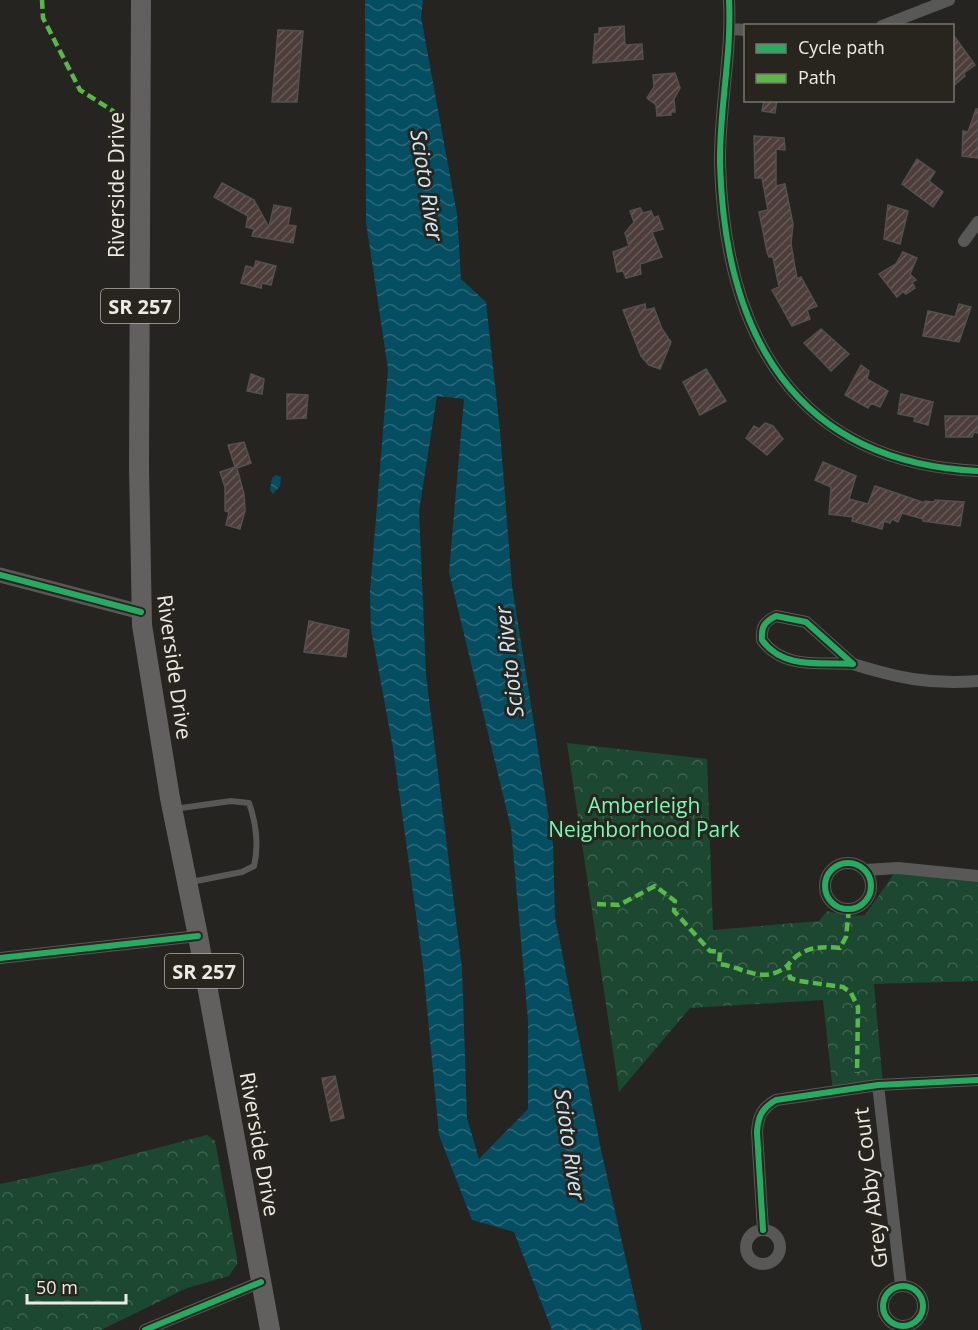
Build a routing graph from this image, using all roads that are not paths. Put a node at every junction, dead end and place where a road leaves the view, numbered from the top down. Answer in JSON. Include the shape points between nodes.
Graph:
{"nodes":[{"id":1,"x":141,"y":0,"type":"edge"},
{"id":2,"x":729,"y":0,"type":"edge"},
{"id":3,"x":949,"y":0,"type":"edge"},
{"id":4,"x":887,"y":24,"type":"edge"},
{"id":5,"x":731,"y":29,"type":"junction"},
{"id":6,"x":744,"y":30,"type":"edge"},
{"id":7,"x":978,"y":222,"type":"edge"},
{"id":8,"x":964,"y":241,"type":"dead end"},
{"id":9,"x":978,"y":471,"type":"edge"},
{"id":10,"x":0,"y":575,"type":"edge"},
{"id":11,"x":141,"y":612,"type":"junction"},
{"id":12,"x":854,"y":664,"type":"junction"},
{"id":13,"x":978,"y":681,"type":"edge"},
{"id":14,"x":172,"y":809,"type":"junction"},
{"id":15,"x":865,"y":870,"type":"dead end"},
{"id":16,"x":978,"y":876,"type":"edge"},
{"id":17,"x":187,"y":883,"type":"junction"},
{"id":18,"x":198,"y":936,"type":"junction"},
{"id":19,"x":0,"y":958,"type":"edge"},
{"id":20,"x":978,"y":1080,"type":"edge"},
{"id":21,"x":878,"y":1085,"type":"junction"},
{"id":22,"x":763,"y":1230,"type":"dead end"},
{"id":23,"x":261,"y":1282,"type":"junction"},
{"id":24,"x":901,"y":1285,"type":"dead end"},
{"id":25,"x":145,"y":1330,"type":"edge"},
{"id":26,"x":270,"y":1330,"type":"edge"}],
"edges":[{"from":1,"to":11,"type":"main road","name":"Riverside Drive","number":"SR 257"},
{"from":2,"to":5,"type":"street"},
{"from":3,"to":4,"type":"street"},
{"from":5,"to":6,"type":"street"},
{"from":5,"to":9,"type":"street","via":[[721,140],[724,214],[730,256],[748,322],[797,398],[822,420],[856,442],[913,463]]},
{"from":7,"to":8,"type":"street"},
{"from":10,"to":11,"type":"street"},
{"from":11,"to":14,"type":"main road","name":"Riverside Drive","number":"SR 257"},
{"from":12,"to":12,"type":"street","via":[[806,622],[776,616],[761,630],[762,640],[780,657],[802,664]]},
{"from":12,"to":13,"type":"street","via":[[897,678],[942,684]]},
{"from":14,"to":17,"type":"main road","name":"Riverside Drive","number":"SR 257"},
{"from":14,"to":17,"type":"lane","via":[[231,801],[249,803],[255,819],[254,866]]},
{"from":15,"to":16,"type":"street","via":[[898,868]]},
{"from":17,"to":18,"type":"main road","name":"Riverside Drive","number":"SR 257"},
{"from":18,"to":19,"type":"street"},
{"from":18,"to":23,"type":"main road","name":"Riverside Drive","number":"SR 257"},
{"from":20,"to":21,"type":"street"},
{"from":21,"to":22,"type":"street","via":[[776,1100],[765,1107],[758,1119],[757,1132]]},
{"from":21,"to":24,"type":"street","name":"Grey Abby Court"},
{"from":23,"to":25,"type":"street"},
{"from":23,"to":26,"type":"main road","name":"Riverside Drive","number":"SR 257"}]}
